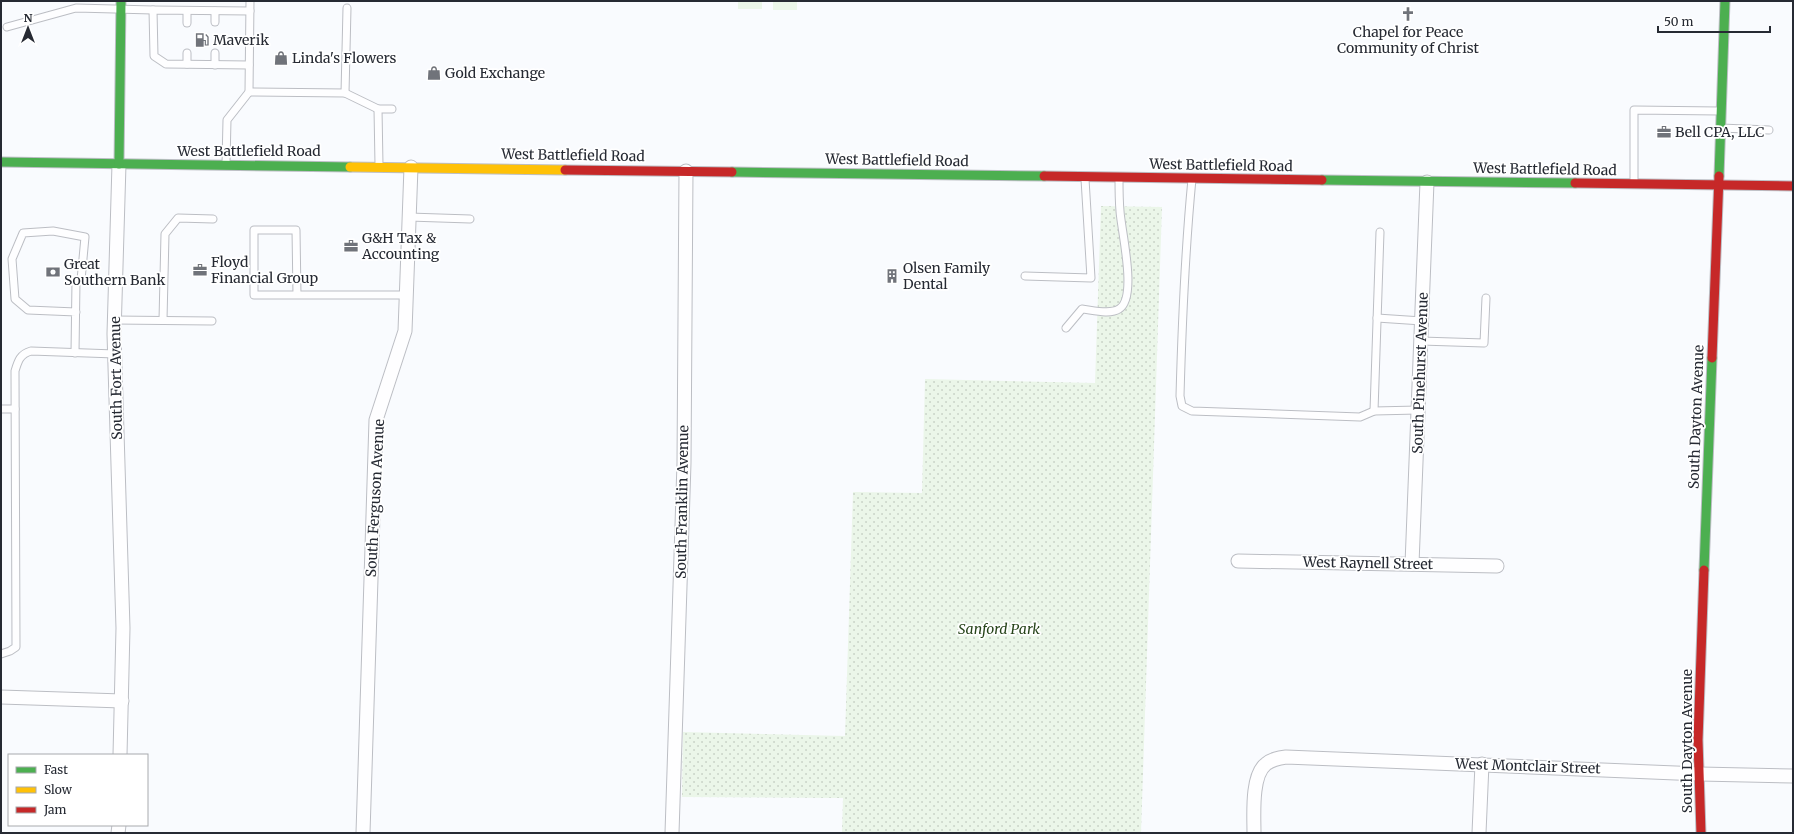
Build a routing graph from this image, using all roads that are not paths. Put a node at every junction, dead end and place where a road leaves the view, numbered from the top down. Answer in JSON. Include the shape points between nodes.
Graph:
{"nodes":[{"id":1,"x":250,"y":1,"type":"edge"},
{"id":2,"x":1725,"y":1,"type":"edge"},
{"id":3,"x":121,"y":5,"type":"edge"},
{"id":4,"x":347,"y":8,"type":"dead end"},
{"id":5,"x":153,"y":10,"type":"junction"},
{"id":6,"x":187,"y":11,"type":"junction"},
{"id":7,"x":215,"y":11,"type":"junction"},
{"id":8,"x":250,"y":11,"type":"junction"},
{"id":9,"x":215,"y":22,"type":"dead end"},
{"id":10,"x":187,"y":23,"type":"dead end"},
{"id":11,"x":7,"y":27,"type":"dead end"},
{"id":12,"x":187,"y":53,"type":"dead end"},
{"id":13,"x":215,"y":53,"type":"dead end"},
{"id":14,"x":187,"y":64,"type":"junction"},
{"id":15,"x":214,"y":64,"type":"junction"},
{"id":16,"x":249,"y":65,"type":"junction"},
{"id":17,"x":249,"y":92,"type":"junction"},
{"id":18,"x":346,"y":92,"type":"junction"},
{"id":19,"x":378,"y":109,"type":"junction"},
{"id":20,"x":392,"y":109,"type":"dead end"},
{"id":21,"x":1722,"y":111,"type":"junction"},
{"id":22,"x":1721,"y":128,"type":"junction"},
{"id":23,"x":1768,"y":130,"type":"dead end"},
{"id":24,"x":1,"y":162,"type":"edge"},
{"id":25,"x":119,"y":164,"type":"junction"},
{"id":26,"x":226,"y":165,"type":"junction"},
{"id":27,"x":379,"y":166,"type":"junction"},
{"id":28,"x":411,"y":167,"type":"junction"},
{"id":29,"x":686,"y":171,"type":"junction"},
{"id":30,"x":1085,"y":177,"type":"junction"},
{"id":31,"x":1119,"y":178,"type":"junction"},
{"id":32,"x":1192,"y":178,"type":"junction"},
{"id":33,"x":1427,"y":182,"type":"junction"},
{"id":34,"x":1634,"y":184,"type":"junction"},
{"id":35,"x":1719,"y":185,"type":"junction"},
{"id":36,"x":1793,"y":186,"type":"edge"},
{"id":37,"x":409,"y":218,"type":"junction"},
{"id":38,"x":213,"y":219,"type":"dead end"},
{"id":39,"x":470,"y":219,"type":"dead end"},
{"id":40,"x":1380,"y":232,"type":"dead end"},
{"id":41,"x":1025,"y":276,"type":"dead end"},
{"id":42,"x":297,"y":294,"type":"junction"},
{"id":43,"x":407,"y":294,"type":"junction"},
{"id":44,"x":1486,"y":298,"type":"dead end"},
{"id":45,"x":76,"y":312,"type":"junction"},
{"id":46,"x":1377,"y":318,"type":"junction"},
{"id":47,"x":114,"y":320,"type":"junction"},
{"id":48,"x":163,"y":320,"type":"junction"},
{"id":49,"x":212,"y":321,"type":"dead end"},
{"id":50,"x":1422,"y":321,"type":"junction"},
{"id":51,"x":1066,"y":328,"type":"dead end"},
{"id":52,"x":1421,"y":341,"type":"junction"},
{"id":53,"x":76,"y":352,"type":"junction"},
{"id":54,"x":114,"y":354,"type":"junction"},
{"id":55,"x":1,"y":409,"type":"edge"},
{"id":56,"x":15,"y":409,"type":"junction"},
{"id":57,"x":1418,"y":410,"type":"junction"},
{"id":58,"x":1374,"y":411,"type":"junction"},
{"id":59,"x":1238,"y":561,"type":"dead end"},
{"id":60,"x":1412,"y":564,"type":"junction"},
{"id":61,"x":1497,"y":566,"type":"dead end"},
{"id":62,"x":1,"y":654,"type":"edge"},
{"id":63,"x":1,"y":697,"type":"edge"},
{"id":64,"x":122,"y":701,"type":"junction"},
{"id":65,"x":120,"y":754,"type":"edge"},
{"id":66,"x":1482,"y":764,"type":"junction"},
{"id":67,"x":1700,"y":774,"type":"junction"},
{"id":68,"x":1793,"y":776,"type":"edge"},
{"id":69,"x":363,"y":833,"type":"edge"},
{"id":70,"x":672,"y":833,"type":"edge"},
{"id":71,"x":1254,"y":833,"type":"edge"},
{"id":72,"x":1479,"y":833,"type":"edge"},
{"id":73,"x":1701,"y":833,"type":"edge"}],
"edges":[{"from":1,"to":8,"type":"lane"},
{"from":2,"to":21,"type":"main road","name":"South Dayton Avenue"},
{"from":3,"to":5,"type":"lane"},
{"from":3,"to":11,"type":"lane","via":[[76,8]]},
{"from":3,"to":25,"type":"main road","name":"South Fort Avenue"},
{"from":4,"to":18,"type":"lane"},
{"from":5,"to":6,"type":"lane"},
{"from":5,"to":14,"type":"lane","via":[[154,56],[166,64]]},
{"from":6,"to":7,"type":"lane"},
{"from":6,"to":10,"type":"lane"},
{"from":7,"to":8,"type":"lane"},
{"from":7,"to":9,"type":"lane"},
{"from":8,"to":16,"type":"lane"},
{"from":12,"to":14,"type":"lane"},
{"from":13,"to":15,"type":"lane"},
{"from":14,"to":15,"type":"lane"},
{"from":15,"to":16,"type":"lane"},
{"from":16,"to":17,"type":"lane"},
{"from":17,"to":18,"type":"lane"},
{"from":17,"to":26,"type":"lane","via":[[227,120]]},
{"from":18,"to":19,"type":"lane"},
{"from":19,"to":20,"type":"lane"},
{"from":19,"to":27,"type":"lane"},
{"from":21,"to":22,"type":"main road","name":"South Dayton Avenue"},
{"from":21,"to":34,"type":"lane","via":[[1634,110]]},
{"from":22,"to":23,"type":"lane"},
{"from":22,"to":35,"type":"main road","name":"South Dayton Avenue"},
{"from":24,"to":25,"type":"main road","name":"West Battlefield Road"},
{"from":25,"to":26,"type":"main road","name":"West Battlefield Road"},
{"from":25,"to":47,"type":"street","name":"South Fort Avenue"},
{"from":26,"to":27,"type":"main road","name":"West Battlefield Road"},
{"from":27,"to":28,"type":"main road","name":"West Battlefield Road"},
{"from":28,"to":29,"type":"main road","name":"West Battlefield Road"},
{"from":28,"to":37,"type":"street","name":"South Ferguson Avenue"},
{"from":29,"to":30,"type":"main road","name":"West Battlefield Road"},
{"from":29,"to":70,"type":"street","name":"South Franklin Avenue","via":[[684,463]]},
{"from":30,"to":31,"type":"main road","name":"West Battlefield Road"},
{"from":30,"to":41,"type":"lane","via":[[1091,278]]},
{"from":31,"to":32,"type":"main road","name":"West Battlefield Road"},
{"from":31,"to":51,"type":"lane","via":[[1120,212],[1127,266],[1126,297],[1122,306],[1113,311],[1082,309]]},
{"from":32,"to":33,"type":"main road","name":"West Battlefield Road"},
{"from":32,"to":58,"type":"lane","via":[[1183,293],[1180,396],[1182,406],[1192,411],[1360,417]]},
{"from":33,"to":34,"type":"main road","name":"West Battlefield Road"},
{"from":33,"to":50,"type":"street","name":"South Pinehurst Avenue"},
{"from":34,"to":35,"type":"main road","name":"West Battlefield Road"},
{"from":35,"to":36,"type":"main road","name":"West Battlefield Road"},
{"from":35,"to":67,"type":"main road","name":"South Dayton Avenue","via":[[1698,740]]},
{"from":37,"to":39,"type":"lane"},
{"from":37,"to":43,"type":"street","name":"South Ferguson Avenue"},
{"from":38,"to":48,"type":"lane","via":[[178,218],[165,234]]},
{"from":40,"to":46,"type":"lane"},
{"from":42,"to":42,"type":"lane","via":[[254,295],[254,230],[296,230]]},
{"from":42,"to":43,"type":"lane"},
{"from":43,"to":69,"type":"street","name":"South Ferguson Avenue","via":[[405,331],[376,420]]},
{"from":44,"to":52,"type":"lane","via":[[1484,343]]},
{"from":45,"to":45,"type":"lane","via":[[76,281],[81,280],[85,236],[53,231],[23,233],[12,259],[15,299],[28,310]]},
{"from":45,"to":53,"type":"lane"},
{"from":46,"to":50,"type":"lane"},
{"from":46,"to":58,"type":"lane"},
{"from":47,"to":48,"type":"lane"},
{"from":47,"to":54,"type":"street","name":"South Fort Avenue"},
{"from":48,"to":49,"type":"lane"},
{"from":50,"to":52,"type":"street","name":"South Pinehurst Avenue"},
{"from":52,"to":57,"type":"street","name":"South Pinehurst Avenue"},
{"from":53,"to":54,"type":"lane"},
{"from":53,"to":56,"type":"lane","via":[[25,352],[15,371]]},
{"from":54,"to":64,"type":"street","name":"South Fort Avenue","via":[[124,628]]},
{"from":55,"to":56,"type":"lane"},
{"from":56,"to":62,"type":"lane","via":[[16,647]]},
{"from":57,"to":58,"type":"lane"},
{"from":57,"to":60,"type":"street","name":"South Pinehurst Avenue"},
{"from":59,"to":60,"type":"street","name":"West Raynell Street"},
{"from":60,"to":61,"type":"street","name":"West Raynell Street"},
{"from":63,"to":64,"type":"street"},
{"from":64,"to":65,"type":"street","name":"South Fort Avenue"},
{"from":66,"to":67,"type":"street","name":"West Montclair Street"},
{"from":66,"to":71,"type":"street","name":"West Montclair Street","via":[[1286,757],[1274,759],[1264,764],[1258,774]]},
{"from":66,"to":72,"type":"street"},
{"from":67,"to":68,"type":"street","name":"West Montclair Street"},
{"from":67,"to":73,"type":"main road","name":"South Dayton Avenue"}]}
